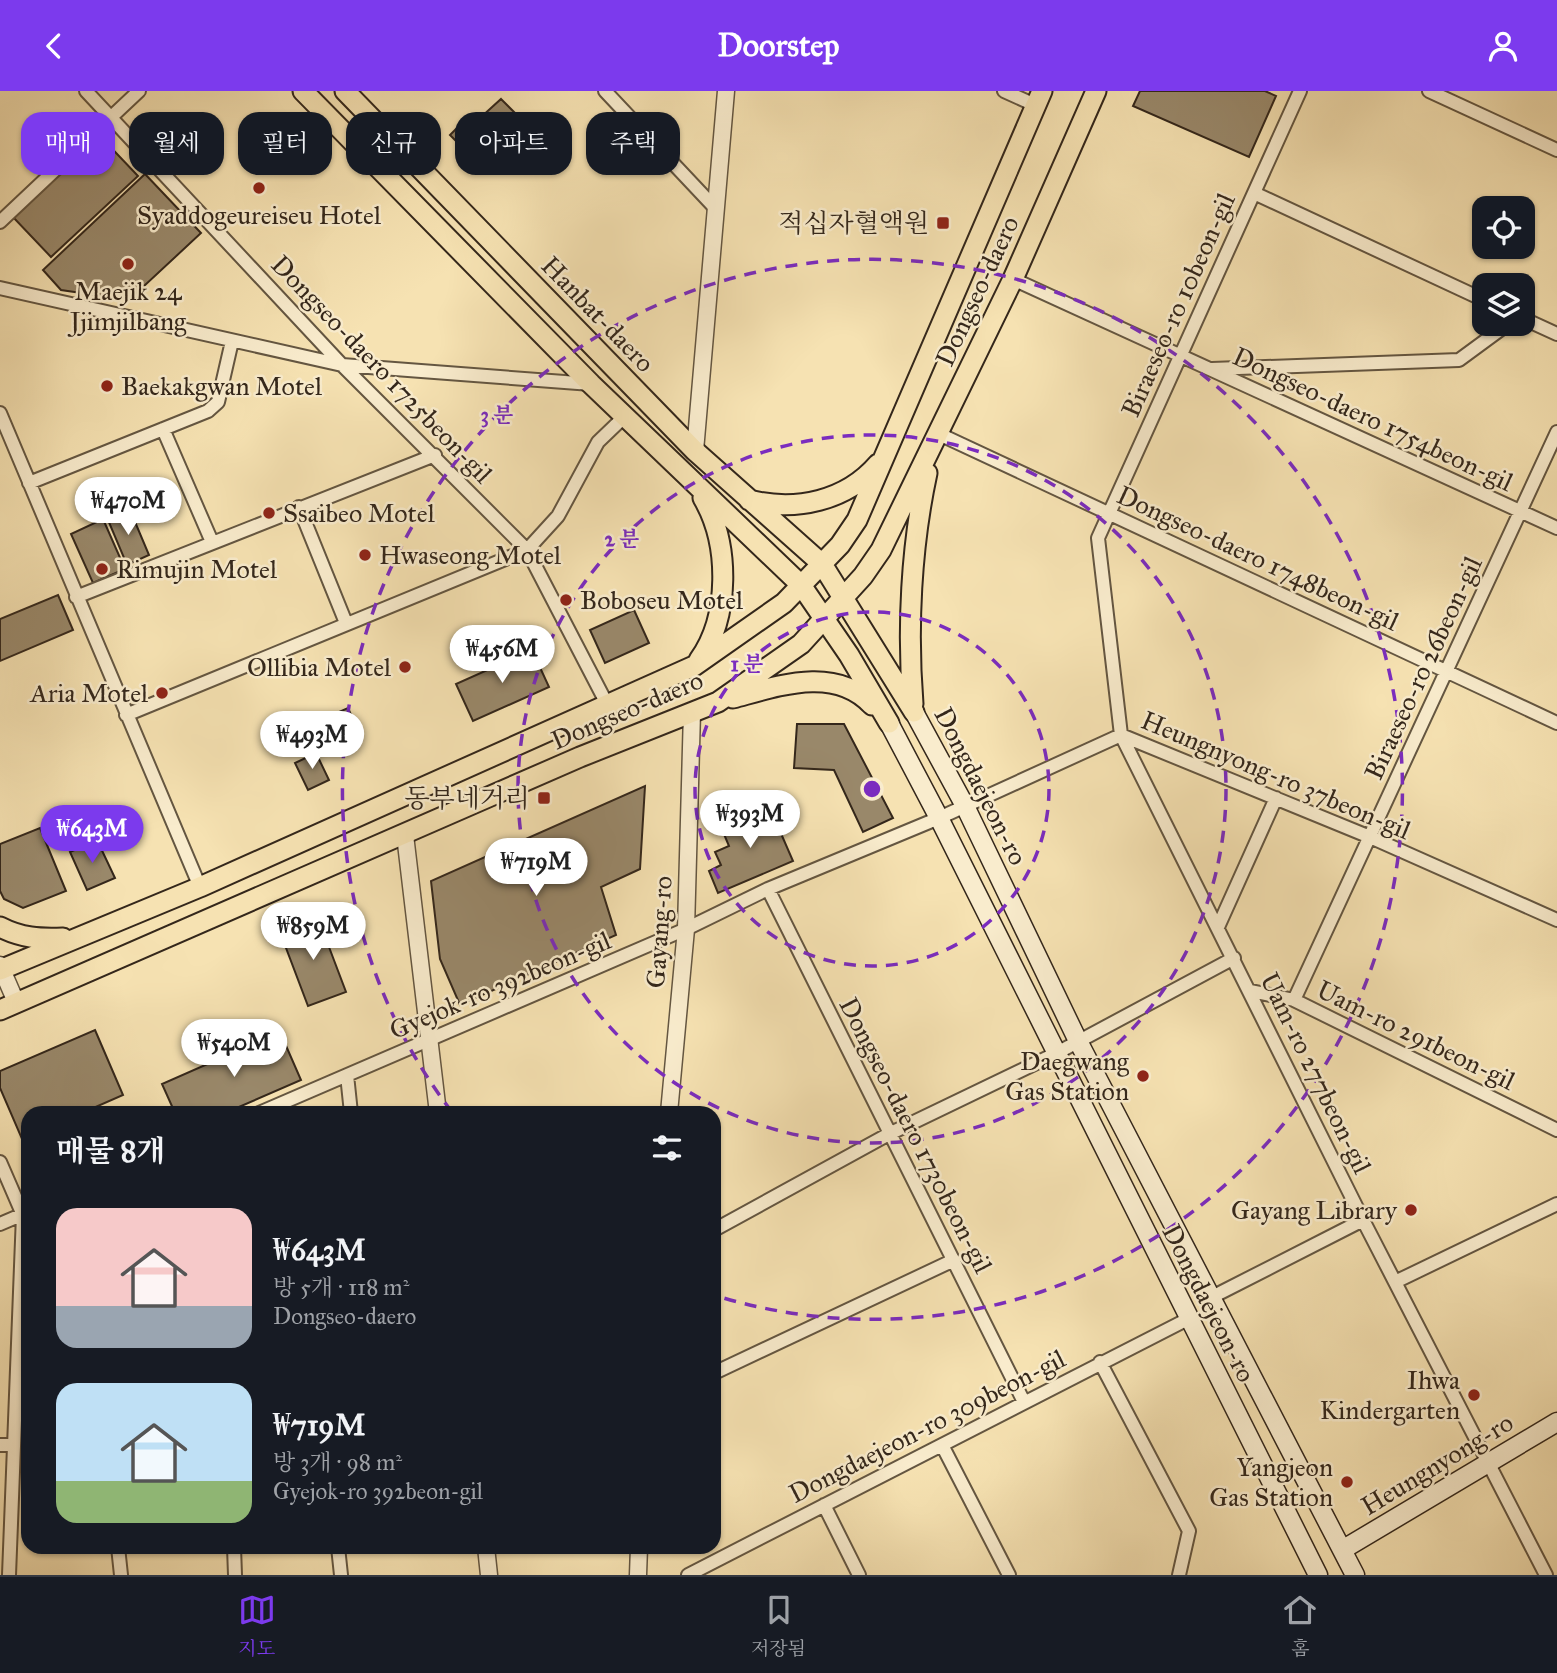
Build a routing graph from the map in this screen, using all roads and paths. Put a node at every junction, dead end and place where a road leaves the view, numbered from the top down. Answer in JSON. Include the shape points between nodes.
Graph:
{"nodes":[{"id":1,"x":86,"y":91,"type":"edge"},
{"id":2,"x":139,"y":91,"type":"edge"},
{"id":3,"x":303,"y":91,"type":"edge"},
{"id":4,"x":605,"y":91,"type":"edge"},
{"id":5,"x":726,"y":91,"type":"edge"},
{"id":6,"x":1004,"y":91,"type":"edge"},
{"id":7,"x":1096,"y":91,"type":"edge"},
{"id":8,"x":1300,"y":91,"type":"edge"},
{"id":9,"x":1429,"y":91,"type":"edge"},
{"id":10,"x":349,"y":92,"type":"edge"},
{"id":11,"x":1039,"y":98,"type":"edge"},
{"id":12,"x":105,"y":112,"type":"edge"},
{"id":13,"x":115,"y":113,"type":"edge"},
{"id":14,"x":115,"y":122,"type":"edge"},
{"id":15,"x":1557,"y":150,"type":"edge"},
{"id":16,"x":49,"y":175,"type":"edge"},
{"id":17,"x":1254,"y":193,"type":"junction"},
{"id":18,"x":718,"y":210,"type":"junction"},
{"id":19,"x":0,"y":222,"type":"edge"},
{"id":20,"x":1013,"y":279,"type":"junction"},
{"id":21,"x":0,"y":288,"type":"edge"},
{"id":22,"x":1472,"y":294,"type":"edge"},
{"id":23,"x":1535,"y":324,"type":"edge"},
{"id":24,"x":1557,"y":334,"type":"edge"},
{"id":25,"x":1492,"y":336,"type":"edge"},
{"id":26,"x":232,"y":341,"type":"junction"},
{"id":27,"x":1181,"y":356,"type":"junction"},
{"id":28,"x":342,"y":365,"type":"junction"},
{"id":29,"x":1209,"y":369,"type":"junction"},
{"id":30,"x":591,"y":384,"type":"junction"},
{"id":31,"x":0,"y":413,"type":"edge"},
{"id":32,"x":624,"y":417,"type":"junction"},
{"id":33,"x":163,"y":429,"type":"junction"},
{"id":34,"x":1557,"y":432,"type":"edge"},
{"id":35,"x":935,"y":443,"type":"junction"},
{"id":36,"x":695,"y":451,"type":"junction"},
{"id":37,"x":887,"y":452,"type":"junction"},
{"id":38,"x":435,"y":455,"type":"junction"},
{"id":39,"x":29,"y":483,"type":"junction"},
{"id":40,"x":696,"y":487,"type":"junction"},
{"id":41,"x":749,"y":500,"type":"junction"},
{"id":42,"x":299,"y":506,"type":"junction"},
{"id":43,"x":1520,"y":511,"type":"junction"},
{"id":44,"x":1109,"y":514,"type":"junction"},
{"id":45,"x":1557,"y":528,"type":"edge"},
{"id":46,"x":1098,"y":538,"type":"joint"},
{"id":47,"x":212,"y":542,"type":"junction"},
{"id":48,"x":527,"y":550,"type":"junction"},
{"id":49,"x":822,"y":564,"type":"junction"},
{"id":50,"x":801,"y":585,"type":"junction"},
{"id":51,"x":76,"y":597,"type":"junction"},
{"id":52,"x":844,"y":598,"type":"junction"},
{"id":53,"x":825,"y":619,"type":"junction"},
{"id":54,"x":346,"y":623,"type":"junction"},
{"id":55,"x":694,"y":666,"type":"junction"},
{"id":56,"x":1446,"y":671,"type":"junction"},
{"id":57,"x":718,"y":702,"type":"junction"},
{"id":58,"x":608,"y":706,"type":"junction"},
{"id":59,"x":692,"y":712,"type":"junction"},
{"id":60,"x":914,"y":712,"type":"junction"},
{"id":61,"x":126,"y":715,"type":"junction"},
{"id":62,"x":889,"y":723,"type":"junction"},
{"id":63,"x":1557,"y":723,"type":"edge"},
{"id":64,"x":1121,"y":735,"type":"junction"},
{"id":65,"x":1276,"y":798,"type":"junction"},
{"id":66,"x":965,"y":806,"type":"junction"},
{"id":67,"x":939,"y":818,"type":"junction"},
{"id":68,"x":405,"y":835,"type":"junction"},
{"id":69,"x":1370,"y":837,"type":"junction"},
{"id":70,"x":200,"y":887,"type":"junction"},
{"id":71,"x":768,"y":890,"type":"junction"},
{"id":72,"x":1557,"y":920,"type":"edge"},
{"id":73,"x":0,"y":927,"type":"edge"},
{"id":74,"x":1218,"y":927,"type":"junction"},
{"id":75,"x":686,"y":929,"type":"junction"},
{"id":76,"x":82,"y":937,"type":"junction"},
{"id":77,"x":1234,"y":958,"type":"junction"},
{"id":78,"x":1,"y":968,"type":"edge"},
{"id":79,"x":1251,"y":991,"type":"junction"},
{"id":80,"x":1294,"y":1000,"type":"junction"},
{"id":81,"x":8,"y":1006,"type":"edge"},
{"id":82,"x":429,"y":1040,"type":"junction"},
{"id":83,"x":1078,"y":1041,"type":"junction"},
{"id":84,"x":1055,"y":1054,"type":"junction"},
{"id":85,"x":347,"y":1075,"type":"junction"},
{"id":86,"x":275,"y":1106,"type":"edge"},
{"id":87,"x":350,"y":1106,"type":"edge"},
{"id":88,"x":437,"y":1106,"type":"edge"},
{"id":89,"x":670,"y":1106,"type":"edge"},
{"id":90,"x":1557,"y":1130,"type":"edge"},
{"id":91,"x":889,"y":1134,"type":"junction"},
{"id":92,"x":0,"y":1162,"type":"edge"},
{"id":93,"x":1557,"y":1204,"type":"edge"},
{"id":94,"x":21,"y":1205,"type":"edge"},
{"id":95,"x":21,"y":1215,"type":"edge"},
{"id":96,"x":1363,"y":1220,"type":"junction"},
{"id":97,"x":0,"y":1224,"type":"edge"},
{"id":98,"x":721,"y":1226,"type":"edge"},
{"id":99,"x":954,"y":1260,"type":"junction"},
{"id":100,"x":1395,"y":1282,"type":"junction"},
{"id":101,"x":1212,"y":1297,"type":"junction"},
{"id":102,"x":1188,"y":1318,"type":"junction"},
{"id":103,"x":1100,"y":1362,"type":"junction"},
{"id":104,"x":721,"y":1370,"type":"edge"},
{"id":105,"x":1023,"y":1400,"type":"junction"},
{"id":106,"x":21,"y":1406,"type":"edge"},
{"id":107,"x":1557,"y":1422,"type":"edge"},
{"id":108,"x":0,"y":1445,"type":"edge"},
{"id":109,"x":14,"y":1445,"type":"junction"},
{"id":110,"x":942,"y":1445,"type":"junction"},
{"id":111,"x":1490,"y":1465,"type":"junction"},
{"id":112,"x":824,"y":1505,"type":"junction"},
{"id":113,"x":1342,"y":1550,"type":"junction"},
{"id":114,"x":119,"y":1554,"type":"edge"},
{"id":115,"x":234,"y":1554,"type":"edge"},
{"id":116,"x":339,"y":1554,"type":"edge"},
{"id":117,"x":487,"y":1554,"type":"edge"},
{"id":118,"x":639,"y":1554,"type":"edge"},
{"id":119,"x":9,"y":1575,"type":"edge"},
{"id":120,"x":121,"y":1575,"type":"edge"},
{"id":121,"x":235,"y":1575,"type":"edge"},
{"id":122,"x":341,"y":1575,"type":"edge"},
{"id":123,"x":489,"y":1575,"type":"edge"},
{"id":124,"x":638,"y":1575,"type":"edge"},
{"id":125,"x":688,"y":1575,"type":"edge"},
{"id":126,"x":859,"y":1575,"type":"edge"},
{"id":127,"x":1009,"y":1575,"type":"edge"},
{"id":128,"x":1179,"y":1575,"type":"edge"},
{"id":129,"x":1318,"y":1575,"type":"edge"},
{"id":130,"x":1355,"y":1575,"type":"edge"},
{"id":131,"x":1546,"y":1575,"type":"edge"}],
"edges":[{"from":1,"to":12,"type":"street","name":"Dongseo-daero 1725beon-gil"},
{"from":2,"to":13,"type":"street"},
{"from":3,"to":30,"type":"main road","name":"Hanbat-daero"},
{"from":4,"to":18,"type":"street"},
{"from":5,"to":18,"type":"street"},
{"from":6,"to":11,"type":"street"},
{"from":7,"to":20,"type":"main road","name":"Dongseo-daero"},
{"from":8,"to":17,"type":"street","name":"Biraeseo-ro 10beon-gil"},
{"from":9,"to":15,"type":"street"},
{"from":10,"to":36,"type":"main road","name":"Hanbat-daero"},
{"from":11,"to":37,"type":"main road","name":"Dongseo-daero"},
{"from":14,"to":28,"type":"street","name":"Dongseo-daero 1725beon-gil"},
{"from":16,"to":19,"type":"street"},
{"from":17,"to":22,"type":"street"},
{"from":17,"to":27,"type":"street","name":"Biraeseo-ro 10beon-gil"},
{"from":18,"to":36,"type":"street"},
{"from":20,"to":27,"type":"street","name":"Dongseo-daero 1754beon-gil"},
{"from":20,"to":35,"type":"main road","name":"Dongseo-daero"},
{"from":21,"to":26,"type":"street","name":"Hanbat-daero"},
{"from":23,"to":24,"type":"street"},
{"from":25,"to":29,"type":"street","name":"Dongseo-daero 1754beon-gil","via":[[1459,360]]},
{"from":26,"to":28,"type":"street","name":"Hanbat-daero"},
{"from":26,"to":33,"type":"street","via":[[218,402],[208,411]]},
{"from":27,"to":29,"type":"street","name":"Dongseo-daero 1754beon-gil"},
{"from":27,"to":44,"type":"street","name":"Biraeseo-ro 10beon-gil"},
{"from":28,"to":30,"type":"street","name":"Hanbat-daero"},
{"from":28,"to":38,"type":"street","name":"Dongseo-daero 1725beon-gil"},
{"from":29,"to":43,"type":"street","name":"Dongseo-daero 1754beon-gil"},
{"from":30,"to":32,"type":"main road","name":"Hanbat-daero"},
{"from":31,"to":39,"type":"street"},
{"from":32,"to":40,"type":"main road","name":"Hanbat-daero"},
{"from":32,"to":48,"type":"street","via":[[598,442],[558,516]]},
{"from":33,"to":39,"type":"street"},
{"from":33,"to":47,"type":"street"},
{"from":34,"to":43,"type":"street","name":"Biraeseo-ro 26beon-gil"},
{"from":35,"to":44,"type":"street","name":"Dongseo-daero 1748beon-gil"},
{"from":35,"to":52,"type":"main road","name":"Dongseo-daero","via":[[881,550]]},
{"from":35,"to":60,"type":"main road","via":[[919,525],[909,666]]},
{"from":36,"to":41,"type":"main road","name":"Hanbat-daero"},
{"from":37,"to":41,"type":"main road","via":[[863,479],[827,498],[791,504]]},
{"from":37,"to":49,"type":"main road","name":"Dongseo-daero","via":[[848,535]]},
{"from":38,"to":42,"type":"street"},
{"from":38,"to":48,"type":"street","name":"Dongseo-daero 1725beon-gil"},
{"from":39,"to":51,"type":"street"},
{"from":40,"to":50,"type":"main road","name":"Hanbat-daero"},
{"from":40,"to":55,"type":"main road","via":[[716,528],[722,588],[714,633]]},
{"from":41,"to":49,"type":"main road","name":"Hanbat-daero"},
{"from":42,"to":47,"type":"street"},
{"from":42,"to":54,"type":"street"},
{"from":43,"to":45,"type":"street","name":"Dongseo-daero 1754beon-gil"},
{"from":43,"to":56,"type":"street","name":"Biraeseo-ro 26beon-gil"},
{"from":44,"to":46,"type":"street","name":"Biraeseo-ro 10beon-gil"},
{"from":44,"to":56,"type":"street","name":"Dongseo-daero 1748beon-gil"},
{"from":46,"to":64,"type":"street","name":"Uam-ro 277beon-gil"},
{"from":47,"to":51,"type":"street"},
{"from":48,"to":54,"type":"street"},
{"from":48,"to":58,"type":"street","name":"Dongseo-daero 1725beon-gil"},
{"from":49,"to":50,"type":"main road","name":"Dongseo-daero"},
{"from":49,"to":52,"type":"main road","name":"Dongdaejeon-ro"},
{"from":50,"to":53,"type":"main road","name":"Dongdaejeon-ro"},
{"from":50,"to":55,"type":"main road","name":"Dongseo-daero","via":[[774,612]]},
{"from":51,"to":61,"type":"street"},
{"from":52,"to":53,"type":"main road","name":"Dongseo-daero"},
{"from":52,"to":60,"type":"main road","name":"Dongdaejeon-ro"},
{"from":53,"to":57,"type":"main road","name":"Dongseo-daero","via":[[791,653]]},
{"from":53,"to":62,"type":"main road","name":"Dongdaejeon-ro"},
{"from":54,"to":61,"type":"street"},
{"from":55,"to":58,"type":"main road","name":"Dongseo-daero"},
{"from":56,"to":63,"type":"street","name":"Dongseo-daero 1748beon-gil"},
{"from":56,"to":69,"type":"street","name":"Biraeseo-ro 26beon-gil"},
{"from":57,"to":59,"type":"main road","name":"Dongseo-daero"},
{"from":57,"to":62,"type":"main road","via":[[803,682],[838,683],[860,693]]},
{"from":58,"to":70,"type":"main road","name":"Dongseo-daero"},
{"from":59,"to":68,"type":"main road","name":"Dongseo-daero"},
{"from":59,"to":75,"type":"street","name":"Gayang-ro"},
{"from":60,"to":66,"type":"main road","name":"Dongdaejeon-ro"},
{"from":61,"to":70,"type":"street"},
{"from":62,"to":67,"type":"main road","name":"Dongdaejeon-ro"},
{"from":64,"to":65,"type":"street","name":"Heungnyong-ro 37beon-gil"},
{"from":64,"to":66,"type":"street","name":"Heungnyong-ro 37beon-gil"},
{"from":64,"to":74,"type":"street","name":"Uam-ro 277beon-gil"},
{"from":65,"to":69,"type":"street","name":"Heungnyong-ro 37beon-gil"},
{"from":65,"to":74,"type":"street"},
{"from":66,"to":67,"type":"street","name":"Heungnyong-ro 37beon-gil"},
{"from":66,"to":83,"type":"main road","name":"Dongdaejeon-ro"},
{"from":67,"to":71,"type":"street","name":"Gyejok-ro 392beon-gil"},
{"from":67,"to":84,"type":"main road","name":"Dongdaejeon-ro"},
{"from":68,"to":81,"type":"main road","name":"Dongseo-daero"},
{"from":68,"to":82,"type":"street"},
{"from":69,"to":72,"type":"street","name":"Heungnyong-ro 37beon-gil"},
{"from":69,"to":80,"type":"street","name":"Biraeseo-ro 26beon-gil"},
{"from":70,"to":76,"type":"main road","name":"Dongseo-daero"},
{"from":71,"to":75,"type":"street","name":"Gyejok-ro 392beon-gil"},
{"from":71,"to":91,"type":"street","name":"Dongseo-daero 1730beon-gil"},
{"from":73,"to":76,"type":"main road","via":[[37,939]]},
{"from":74,"to":77,"type":"street","name":"Uam-ro 277beon-gil"},
{"from":75,"to":82,"type":"street","name":"Gyejok-ro 392beon-gil"},
{"from":75,"to":89,"type":"street","name":"Gayang-ro"},
{"from":76,"to":78,"type":"main road","name":"Dongseo-daero"},
{"from":77,"to":79,"type":"street","name":"Uam-ro 277beon-gil"},
{"from":77,"to":83,"type":"street"},
{"from":78,"to":81,"type":"street"},
{"from":79,"to":80,"type":"street","name":"Uam-ro 291beon-gil"},
{"from":79,"to":96,"type":"street","name":"Uam-ro 277beon-gil"},
{"from":80,"to":90,"type":"street","name":"Uam-ro 291beon-gil"},
{"from":82,"to":85,"type":"street","name":"Gyejok-ro 392beon-gil"},
{"from":82,"to":88,"type":"street"},
{"from":83,"to":84,"type":"street"},
{"from":83,"to":101,"type":"main road","name":"Dongdaejeon-ro"},
{"from":84,"to":91,"type":"street"},
{"from":84,"to":102,"type":"main road","name":"Dongdaejeon-ro"},
{"from":85,"to":86,"type":"street","name":"Gyejok-ro 392beon-gil"},
{"from":85,"to":87,"type":"street"},
{"from":91,"to":98,"type":"street"},
{"from":91,"to":99,"type":"street","name":"Dongseo-daero 1730beon-gil"},
{"from":92,"to":94,"type":"street"},
{"from":93,"to":100,"type":"street"},
{"from":95,"to":97,"type":"street"},
{"from":96,"to":100,"type":"street","name":"Uam-ro 277beon-gil"},
{"from":96,"to":101,"type":"street","name":"Dongdaejeon-ro"},
{"from":99,"to":104,"type":"street"},
{"from":99,"to":105,"type":"street","name":"Dongseo-daero 1730beon-gil"},
{"from":100,"to":111,"type":"street","name":"Uam-ro 277beon-gil"},
{"from":101,"to":113,"type":"main road","name":"Dongdaejeon-ro"},
{"from":102,"to":103,"type":"street","name":"Dongdaejeon-ro 309beon-gil"},
{"from":102,"to":129,"type":"main road","name":"Dongdaejeon-ro"},
{"from":103,"to":105,"type":"street","name":"Dongdaejeon-ro 309beon-gil"},
{"from":103,"to":128,"type":"street","via":[[1189,1531]]},
{"from":105,"to":110,"type":"street","name":"Dongdaejeon-ro 309beon-gil"},
{"from":106,"to":109,"type":"street"},
{"from":107,"to":111,"type":"main road","name":"Heungnyong-ro"},
{"from":108,"to":109,"type":"street"},
{"from":109,"to":119,"type":"street"},
{"from":110,"to":112,"type":"street","name":"Dongdaejeon-ro 309beon-gil"},
{"from":110,"to":127,"type":"street"},
{"from":111,"to":113,"type":"main road","name":"Heungnyong-ro"},
{"from":111,"to":131,"type":"street","name":"Uam-ro 277beon-gil"},
{"from":112,"to":125,"type":"street","name":"Dongdaejeon-ro 309beon-gil"},
{"from":112,"to":126,"type":"street"},
{"from":113,"to":130,"type":"main road","name":"Dongdaejeon-ro"},
{"from":114,"to":120,"type":"street"},
{"from":115,"to":121,"type":"street"},
{"from":116,"to":122,"type":"street"},
{"from":117,"to":123,"type":"street"},
{"from":118,"to":124,"type":"street"}]}
